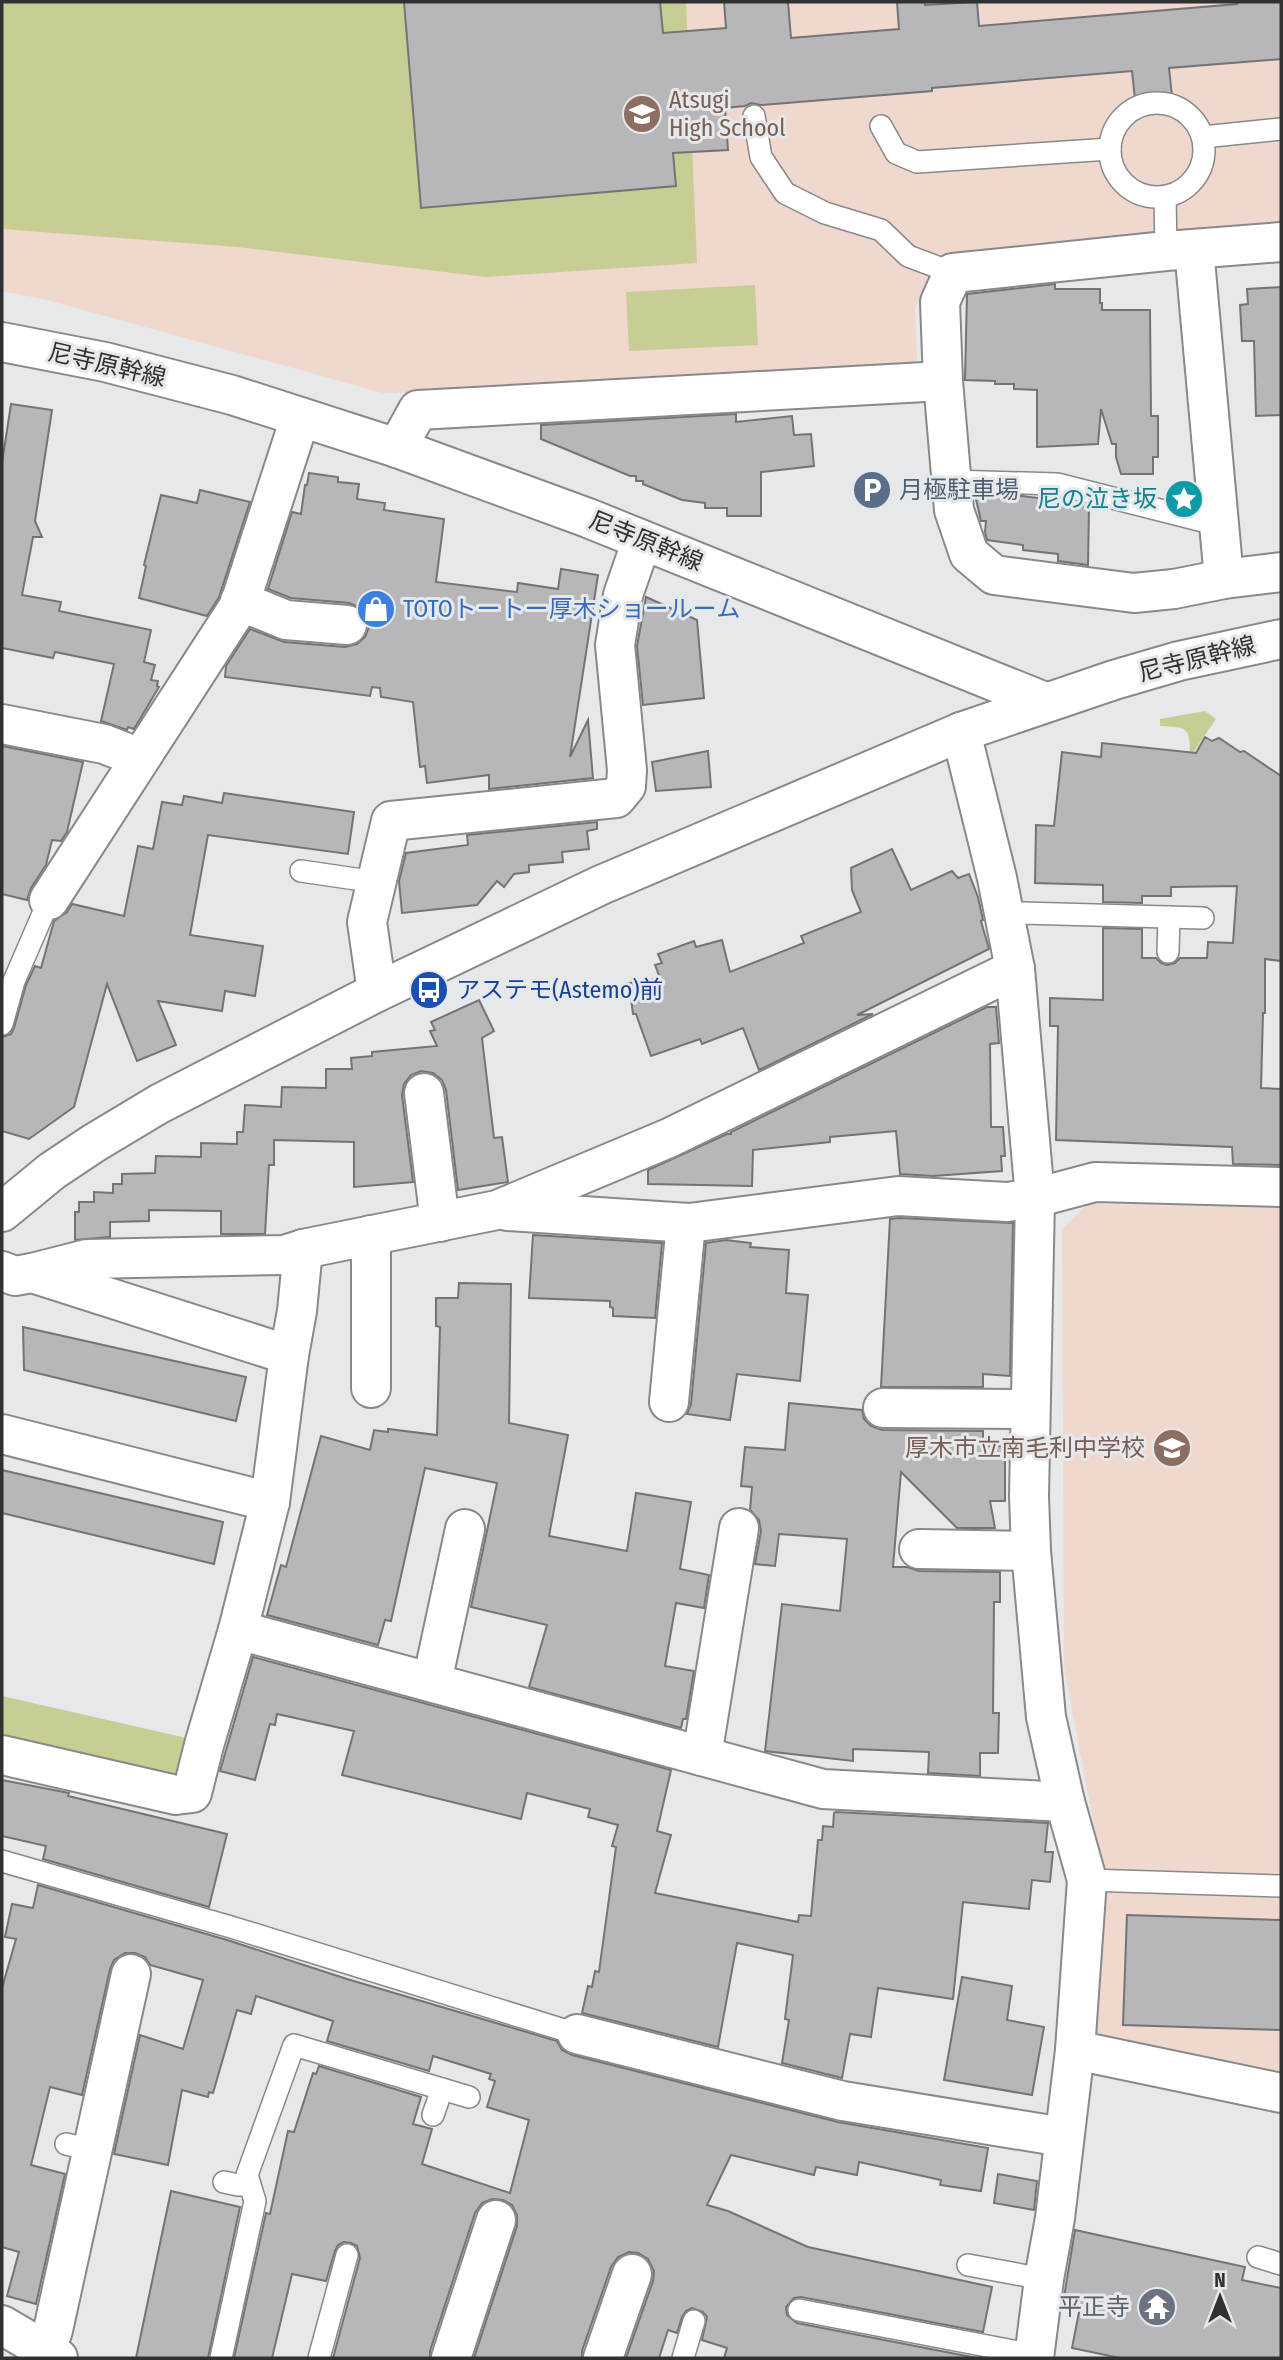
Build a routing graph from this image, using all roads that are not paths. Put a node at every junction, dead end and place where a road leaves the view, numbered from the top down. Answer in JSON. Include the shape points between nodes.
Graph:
{"nodes":[{"id":1,"x":754,"y":116,"type":"dead end"},
{"id":2,"x":881,"y":126,"type":"dead end"},
{"id":3,"x":1281,"y":129,"type":"edge"},
{"id":4,"x":1203,"y":137,"type":"junction"},
{"id":5,"x":1110,"y":149,"type":"junction"},
{"id":6,"x":1165,"y":197,"type":"junction"},
{"id":7,"x":1281,"y":242,"type":"edge"},
{"id":8,"x":1180,"y":250,"type":"junction"},
{"id":9,"x":953,"y":274,"type":"junction"},
{"id":10,"x":2,"y":342,"type":"edge"},
{"id":11,"x":943,"y":381,"type":"junction"},
{"id":12,"x":300,"y":418,"type":"junction"},
{"id":13,"x":397,"y":448,"type":"junction"},
{"id":14,"x":952,"y":481,"type":"junction"},
{"id":15,"x":1219,"y":525,"type":"junction"},
{"id":16,"x":642,"y":540,"type":"junction"},
{"id":17,"x":1281,"y":572,"type":"edge"},
{"id":18,"x":1224,"y":579,"type":"junction"},
{"id":19,"x":240,"y":601,"type":"junction"},
{"id":20,"x":346,"y":625,"type":"dead end"},
{"id":21,"x":1281,"y":639,"type":"edge"},
{"id":22,"x":1045,"y":702,"type":"junction"},
{"id":23,"x":2,"y":724,"type":"edge"},
{"id":24,"x":961,"y":732,"type":"junction"},
{"id":25,"x":140,"y":758,"type":"junction"},
{"id":26,"x":300,"y":872,"type":"dead end"},
{"id":27,"x":376,"y":882,"type":"junction"},
{"id":28,"x":49,"y":900,"type":"joint"},
{"id":29,"x":1004,"y":916,"type":"junction"},
{"id":30,"x":1169,"y":917,"type":"junction"},
{"id":31,"x":1203,"y":918,"type":"dead end"},
{"id":32,"x":1168,"y":952,"type":"dead end"},
{"id":33,"x":1015,"y":969,"type":"junction"},
{"id":34,"x":376,"y":992,"type":"junction"},
{"id":35,"x":2,"y":1024,"type":"edge"},
{"id":36,"x":424,"y":1093,"type":"dead end"},
{"id":37,"x":1281,"y":1187,"type":"edge"},
{"id":38,"x":1035,"y":1198,"type":"junction"},
{"id":39,"x":498,"y":1210,"type":"junction"},
{"id":40,"x":2,"y":1212,"type":"edge"},
{"id":41,"x":440,"y":1222,"type":"junction"},
{"id":42,"x":686,"y":1223,"type":"junction"},
{"id":43,"x":370,"y":1236,"type":"junction"},
{"id":44,"x":303,"y":1249,"type":"junction"},
{"id":45,"x":17,"y":1272,"type":"edge"},
{"id":46,"x":289,"y":1355,"type":"junction"},
{"id":47,"x":370,"y":1388,"type":"dead end"},
{"id":48,"x":669,"y":1402,"type":"dead end"},
{"id":49,"x":883,"y":1408,"type":"dead end"},
{"id":50,"x":1030,"y":1409,"type":"junction"},
{"id":51,"x":2,"y":1434,"type":"edge"},
{"id":52,"x":270,"y":1502,"type":"junction"},
{"id":53,"x":739,"y":1528,"type":"dead end"},
{"id":54,"x":465,"y":1529,"type":"dead end"},
{"id":55,"x":919,"y":1549,"type":"dead end"},
{"id":56,"x":1031,"y":1551,"type":"junction"},
{"id":57,"x":238,"y":1630,"type":"junction"},
{"id":58,"x":432,"y":1682,"type":"junction"},
{"id":59,"x":2,"y":1755,"type":"edge"},
{"id":60,"x":702,"y":1756,"type":"junction"},
{"id":61,"x":1065,"y":1802,"type":"junction"},
{"id":62,"x":2,"y":1861,"type":"edge"},
{"id":63,"x":1087,"y":1880,"type":"junction"},
{"id":64,"x":1281,"y":1886,"type":"edge"},
{"id":65,"x":134,"y":1998,"type":"dead end"},
{"id":66,"x":577,"y":2034,"type":"joint"},
{"id":67,"x":1075,"y":2050,"type":"junction"},
{"id":68,"x":442,"y":2089,"type":"junction"},
{"id":69,"x":1281,"y":2093,"type":"edge"},
{"id":70,"x":470,"y":2097,"type":"dead end"},
{"id":71,"x":433,"y":2115,"type":"dead end"},
{"id":72,"x":1063,"y":2137,"type":"junction"},
{"id":73,"x":224,"y":2182,"type":"dead end"},
{"id":74,"x":250,"y":2185,"type":"junction"},
{"id":75,"x":495,"y":2244,"type":"dead end"},
{"id":76,"x":347,"y":2255,"type":"dead end"},
{"id":77,"x":1258,"y":2257,"type":"dead end"},
{"id":78,"x":968,"y":2264,"type":"dead end"},
{"id":79,"x":1281,"y":2264,"type":"edge"},
{"id":80,"x":1044,"y":2279,"type":"junction"},
{"id":81,"x":618,"y":2291,"type":"dead end"},
{"id":82,"x":799,"y":2310,"type":"dead end"},
{"id":83,"x":694,"y":2321,"type":"dead end"},
{"id":84,"x":2,"y":2325,"type":"edge"},
{"id":85,"x":52,"y":2355,"type":"edge"},
{"id":86,"x":1034,"y":2357,"type":"edge"},
{"id":87,"x":221,"y":2358,"type":"edge"},
{"id":88,"x":319,"y":2358,"type":"edge"},
{"id":89,"x":451,"y":2358,"type":"edge"},
{"id":90,"x":603,"y":2358,"type":"edge"},
{"id":91,"x":682,"y":2358,"type":"edge"}],
"edges":[{"from":1,"to":9,"type":"lane","via":[[761,158],[785,194],[825,213],[881,230],[908,256]]},
{"from":2,"to":5,"type":"lane","via":[[896,153],[917,162]]},
{"from":3,"to":4,"type":"lane"},
{"from":4,"to":5,"type":"lane","via":[[1185,111],[1155,103],[1127,113],[1117,125]]},
{"from":4,"to":6,"type":"lane","via":[[1201,169],[1180,192]]},
{"from":5,"to":6,"type":"lane","via":[[1114,169],[1123,182],[1149,197]]},
{"from":6,"to":8,"type":"lane"},
{"from":7,"to":8,"type":"street"},
{"from":8,"to":9,"type":"street"},
{"from":8,"to":15,"type":"street"},
{"from":9,"to":11,"type":"street","via":[[940,302]]},
{"from":10,"to":12,"type":"street","name":"尼寺原幹線","via":[[105,362]]},
{"from":11,"to":13,"type":"street","via":[[418,410]]},
{"from":11,"to":14,"type":"street"},
{"from":12,"to":13,"type":"street","name":"尼寺原幹線"},
{"from":12,"to":19,"type":"street"},
{"from":13,"to":16,"type":"street","name":"尼寺原幹線"},
{"from":14,"to":15,"type":"lane","via":[[1057,484]]},
{"from":14,"to":18,"type":"street","via":[[954,510],[969,554],[994,575],[1134,593]]},
{"from":15,"to":18,"type":"street"},
{"from":16,"to":22,"type":"street","name":"尼寺原幹線"},
{"from":16,"to":27,"type":"street","via":[[623,595],[615,645],[626,786],[616,797],[390,821]]},
{"from":17,"to":18,"type":"street"},
{"from":19,"to":20,"type":"street","via":[[286,620]]},
{"from":19,"to":25,"type":"street"},
{"from":21,"to":22,"type":"street","name":"尼寺原幹線","via":[[1179,661]]},
{"from":22,"to":24,"type":"street"},
{"from":23,"to":25,"type":"street","via":[[104,744]]},
{"from":24,"to":29,"type":"street"},
{"from":24,"to":34,"type":"street","via":[[601,886]]},
{"from":25,"to":28,"type":"street"},
{"from":26,"to":27,"type":"lane"},
{"from":27,"to":34,"type":"street","via":[[367,922]]},
{"from":28,"to":35,"type":"lane","via":[[14,981]]},
{"from":29,"to":30,"type":"lane"},
{"from":29,"to":33,"type":"street"},
{"from":30,"to":31,"type":"lane"},
{"from":30,"to":32,"type":"lane"},
{"from":33,"to":38,"type":"street"},
{"from":33,"to":39,"type":"street","via":[[669,1138]]},
{"from":34,"to":40,"type":"street","via":[[159,1104],[52,1171]]},
{"from":36,"to":41,"type":"street"},
{"from":37,"to":38,"type":"street","via":[[1095,1182]]},
{"from":38,"to":42,"type":"street","via":[[1007,1202],[898,1196]]},
{"from":38,"to":50,"type":"street"},
{"from":39,"to":41,"type":"street"},
{"from":39,"to":42,"type":"street"},
{"from":41,"to":43,"type":"street"},
{"from":42,"to":48,"type":"street"},
{"from":43,"to":44,"type":"street"},
{"from":43,"to":47,"type":"street"},
{"from":44,"to":45,"type":"street","via":[[284,1255],[87,1259]]},
{"from":44,"to":46,"type":"street"},
{"from":45,"to":46,"type":"street"},
{"from":46,"to":52,"type":"street"},
{"from":49,"to":50,"type":"street"},
{"from":50,"to":56,"type":"street"},
{"from":51,"to":52,"type":"street"},
{"from":52,"to":57,"type":"street"},
{"from":53,"to":60,"type":"street","via":[[746,1584]]},
{"from":54,"to":58,"type":"street"},
{"from":55,"to":56,"type":"street"},
{"from":56,"to":61,"type":"street","via":[[1046,1717]]},
{"from":57,"to":58,"type":"street"},
{"from":57,"to":59,"type":"street","via":[[192,1793],[176,1795]]},
{"from":58,"to":60,"type":"street"},
{"from":60,"to":61,"type":"street","via":[[823,1789]]},
{"from":61,"to":63,"type":"street"},
{"from":62,"to":66,"type":"lane"},
{"from":63,"to":64,"type":"lane"},
{"from":63,"to":67,"type":"street"},
{"from":65,"to":85,"type":"street","via":[[79,2147]]},
{"from":66,"to":72,"type":"street","via":[[843,2101]]},
{"from":67,"to":69,"type":"street"},
{"from":67,"to":72,"type":"street"},
{"from":68,"to":70,"type":"lane"},
{"from":68,"to":71,"type":"lane"},
{"from":68,"to":74,"type":"lane","via":[[284,2042],[247,2175]]},
{"from":72,"to":80,"type":"street"},
{"from":73,"to":74,"type":"lane"},
{"from":74,"to":87,"type":"lane","via":[[255,2201]]},
{"from":75,"to":89,"type":"street"},
{"from":76,"to":88,"type":"lane"},
{"from":77,"to":79,"type":"lane"},
{"from":78,"to":80,"type":"lane"},
{"from":80,"to":86,"type":"street"},
{"from":81,"to":90,"type":"street"},
{"from":82,"to":86,"type":"lane"},
{"from":83,"to":91,"type":"lane"},
{"from":84,"to":85,"type":"street"}]}
